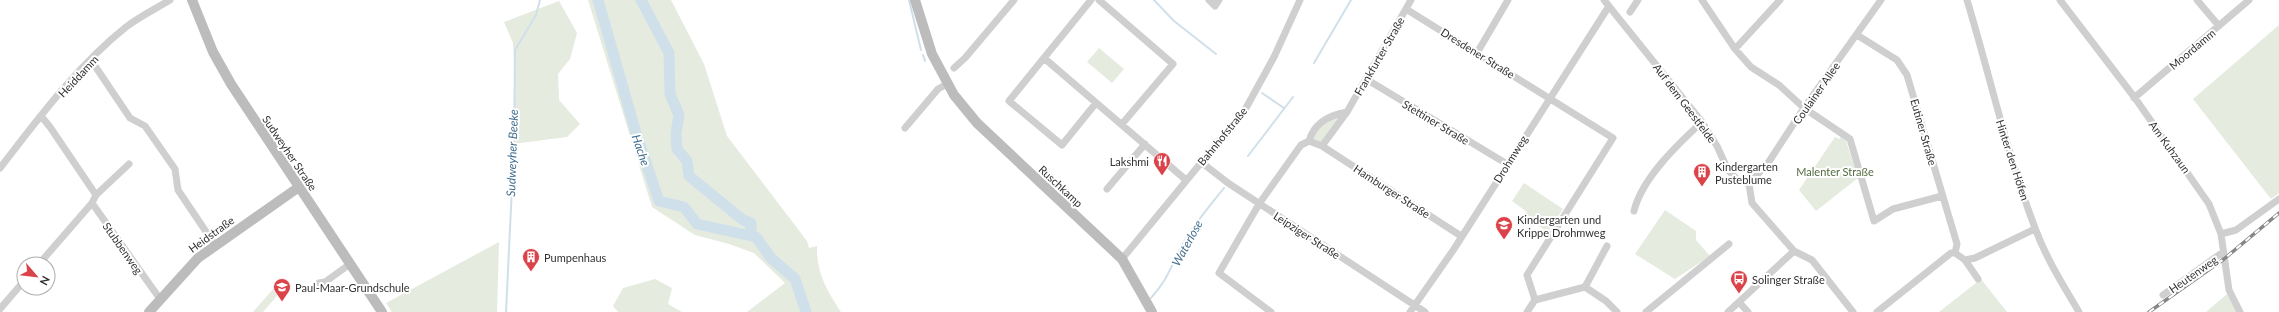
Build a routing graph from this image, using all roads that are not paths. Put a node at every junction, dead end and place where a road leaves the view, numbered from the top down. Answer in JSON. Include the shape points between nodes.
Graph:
{"nodes":[{"id":1,"x":170,"y":0,"type":"edge"},
{"id":2,"x":192,"y":0,"type":"edge"},
{"id":3,"x":915,"y":0,"type":"edge"},
{"id":4,"x":1014,"y":0,"type":"edge"},
{"id":5,"x":1091,"y":0,"type":"edge"},
{"id":6,"x":1099,"y":0,"type":"edge"},
{"id":7,"x":1209,"y":0,"type":"edge"},
{"id":8,"x":1219,"y":0,"type":"edge"},
{"id":9,"x":1300,"y":0,"type":"edge"},
{"id":10,"x":1411,"y":0,"type":"edge"},
{"id":11,"x":1508,"y":0,"type":"edge"},
{"id":12,"x":1638,"y":0,"type":"edge"},
{"id":13,"x":1702,"y":0,"type":"edge"},
{"id":14,"x":1780,"y":0,"type":"edge"},
{"id":15,"x":1881,"y":0,"type":"edge"},
{"id":16,"x":1967,"y":0,"type":"edge"},
{"id":17,"x":2060,"y":0,"type":"edge"},
{"id":18,"x":2197,"y":0,"type":"edge"},
{"id":19,"x":2249,"y":0,"type":"edge"},
{"id":20,"x":1607,"y":3,"type":"edge"},
{"id":21,"x":1406,"y":9,"type":"junction"},
{"id":22,"x":1630,"y":12,"type":"dead end"},
{"id":23,"x":2219,"y":26,"type":"junction"},
{"id":24,"x":1857,"y":35,"type":"junction"},
{"id":25,"x":1735,"y":49,"type":"junction"},
{"id":26,"x":1477,"y":53,"type":"junction"},
{"id":27,"x":1044,"y":58,"type":"junction"},
{"id":28,"x":91,"y":60,"type":"junction"},
{"id":29,"x":954,"y":68,"type":"dead end"},
{"id":30,"x":1366,"y":79,"type":"junction"},
{"id":31,"x":947,"y":84,"type":"junction"},
{"id":32,"x":1549,"y":98,"type":"junction"},
{"id":33,"x":2134,"y":98,"type":"junction"},
{"id":34,"x":1096,"y":103,"type":"junction"},
{"id":35,"x":1804,"y":108,"type":"junction"},
{"id":36,"x":1347,"y":112,"type":"junction"},
{"id":37,"x":41,"y":116,"type":"junction"},
{"id":38,"x":1702,"y":122,"type":"junction"},
{"id":39,"x":1122,"y":124,"type":"junction"},
{"id":40,"x":905,"y":128,"type":"dead end"},
{"id":41,"x":1309,"y":141,"type":"junction"},
{"id":42,"x":1145,"y":144,"type":"junction"},
{"id":43,"x":1322,"y":146,"type":"junction"},
{"id":44,"x":1201,"y":162,"type":"junction"},
{"id":45,"x":129,"y":164,"type":"dead end"},
{"id":46,"x":1507,"y":164,"type":"junction"},
{"id":47,"x":0,"y":168,"type":"edge"},
{"id":48,"x":1186,"y":180,"type":"junction"},
{"id":49,"x":1749,"y":184,"type":"junction"},
{"id":50,"x":299,"y":187,"type":"junction"},
{"id":51,"x":1107,"y":189,"type":"dead end"},
{"id":52,"x":96,"y":195,"type":"junction"},
{"id":53,"x":1942,"y":196,"type":"junction"},
{"id":54,"x":2279,"y":199,"type":"edge"},
{"id":55,"x":92,"y":203,"type":"junction"},
{"id":56,"x":1259,"y":204,"type":"junction"},
{"id":57,"x":1634,"y":211,"type":"dead end"},
{"id":58,"x":2035,"y":229,"type":"junction"},
{"id":59,"x":2221,"y":234,"type":"junction"},
{"id":60,"x":1461,"y":236,"type":"junction"},
{"id":61,"x":1729,"y":244,"type":"dead end"},
{"id":62,"x":215,"y":245,"type":"junction"},
{"id":63,"x":1607,"y":246,"type":"dead end"},
{"id":64,"x":1794,"y":251,"type":"junction"},
{"id":65,"x":2223,"y":252,"type":"junction"},
{"id":66,"x":1955,"y":253,"type":"junction"},
{"id":67,"x":46,"y":256,"type":"edge"},
{"id":68,"x":1122,"y":259,"type":"junction"},
{"id":69,"x":1965,"y":260,"type":"junction"},
{"id":70,"x":350,"y":264,"type":"junction"},
{"id":71,"x":1978,"y":279,"type":"dead end"},
{"id":72,"x":319,"y":283,"type":"dead end"},
{"id":73,"x":1585,"y":287,"type":"junction"},
{"id":74,"x":16,"y":291,"type":"edge"},
{"id":75,"x":2163,"y":295,"type":"dead end"},
{"id":76,"x":160,"y":299,"type":"junction"},
{"id":77,"x":1536,"y":300,"type":"junction"},
{"id":78,"x":1739,"y":302,"type":"junction"},
{"id":79,"x":1414,"y":305,"type":"junction"},
{"id":80,"x":0,"y":309,"type":"edge"},
{"id":81,"x":149,"y":312,"type":"edge"},
{"id":82,"x":382,"y":312,"type":"edge"},
{"id":83,"x":1152,"y":312,"type":"edge"},
{"id":84,"x":1271,"y":312,"type":"edge"},
{"id":85,"x":1410,"y":312,"type":"edge"},
{"id":86,"x":1425,"y":312,"type":"edge"},
{"id":87,"x":1527,"y":312,"type":"edge"},
{"id":88,"x":1616,"y":312,"type":"edge"},
{"id":89,"x":1646,"y":312,"type":"edge"},
{"id":90,"x":1728,"y":312,"type":"edge"},
{"id":91,"x":1748,"y":312,"type":"edge"},
{"id":92,"x":1853,"y":312,"type":"edge"},
{"id":93,"x":1877,"y":312,"type":"edge"},
{"id":94,"x":2079,"y":312,"type":"edge"},
{"id":95,"x":2240,"y":312,"type":"edge"}],
"edges":[{"from":1,"to":28,"type":"street","name":"Heiddamm","via":[[129,25]]},
{"from":2,"to":50,"type":"main road","name":"Sudweyher Straße","via":[[231,84]]},
{"from":3,"to":31,"type":"main road","name":"Ruschkamp","via":[[928,42]]},
{"from":4,"to":29,"type":"street"},
{"from":5,"to":27,"type":"street"},
{"from":6,"to":39,"type":"street","via":[[1173,64]]},
{"from":7,"to":8,"type":"street","via":[[1215,6]]},
{"from":9,"to":44,"type":"street","name":"Bahnhofstraße","via":[[1274,57],[1246,108]]},
{"from":10,"to":21,"type":"street","name":"Frankfurter Straße"},
{"from":11,"to":26,"type":"street"},
{"from":12,"to":22,"type":"street"},
{"from":13,"to":25,"type":"street"},
{"from":14,"to":25,"type":"street"},
{"from":15,"to":24,"type":"street","name":"Coulainer Allee"},
{"from":16,"to":58,"type":"street","name":"Hinter den Höfen","via":[[2001,124]]},
{"from":17,"to":33,"type":"street","name":"Am Kuhzaun"},
{"from":18,"to":23,"type":"street"},
{"from":19,"to":23,"type":"street","name":"Moordamm"},
{"from":20,"to":32,"type":"street","name":"Drohmweg"},
{"from":20,"to":38,"type":"street","name":"Auf dem Geestfelde"},
{"from":21,"to":26,"type":"street","name":"Dresdener Straße"},
{"from":21,"to":30,"type":"street","name":"Frankfurter Straße"},
{"from":23,"to":33,"type":"street","name":"Moordamm"},
{"from":24,"to":35,"type":"street","name":"Coulainer Allee"},
{"from":24,"to":53,"type":"street","name":"Eutiner Straße","via":[[1897,60],[1908,75]]},
{"from":25,"to":35,"type":"street","via":[[1751,67],[1779,85]]},
{"from":26,"to":32,"type":"street","name":"Dresdener Straße"},
{"from":27,"to":34,"type":"street"},
{"from":27,"to":34,"type":"street","via":[[1009,101],[1062,145]]},
{"from":28,"to":37,"type":"street","name":"Heiddamm"},
{"from":28,"to":62,"type":"street","via":[[130,118],[145,126],[175,169],[178,190]]},
{"from":30,"to":36,"type":"street","name":"Frankfurter Straße"},
{"from":30,"to":46,"type":"street","name":"Stettiner Straße"},
{"from":31,"to":40,"type":"street","via":[[938,89]]},
{"from":31,"to":68,"type":"main road","name":"Ruschkamp","via":[[977,123]]},
{"from":32,"to":46,"type":"street","name":"Drohmweg"},
{"from":32,"to":77,"type":"street","name":"Dresdener Straße","via":[[1613,138],[1527,275]]},
{"from":33,"to":59,"type":"street","name":"Am Kuhzaun","via":[[2209,204]]},
{"from":34,"to":39,"type":"street"},
{"from":35,"to":49,"type":"street","name":"Coulainer Allee","via":[[1768,163]]},
{"from":35,"to":53,"type":"street","via":[[1850,139],[1874,221],[1893,209]]},
{"from":36,"to":41,"type":"street","via":[[1331,115],[1311,132]]},
{"from":36,"to":43,"type":"street","name":"Frankfurter Straße"},
{"from":37,"to":47,"type":"street","name":"Heiddamm"},
{"from":37,"to":52,"type":"street"},
{"from":38,"to":49,"type":"street","name":"Auf dem Geestfelde","via":[[1728,170],[1740,181]]},
{"from":38,"to":57,"type":"street","via":[[1677,145],[1638,197]]},
{"from":39,"to":42,"type":"street"},
{"from":41,"to":43,"type":"street"},
{"from":41,"to":56,"type":"street","via":[[1298,150]]},
{"from":42,"to":48,"type":"street"},
{"from":42,"to":51,"type":"street"},
{"from":43,"to":60,"type":"street","name":"Hamburger Straße"},
{"from":44,"to":48,"type":"street","name":"Bahnhofstraße"},
{"from":44,"to":56,"type":"street","name":"Leipziger Straße"},
{"from":45,"to":52,"type":"street"},
{"from":46,"to":60,"type":"street","name":"Drohmweg"},
{"from":48,"to":68,"type":"street","name":"Bahnhofstraße"},
{"from":49,"to":64,"type":"street","via":[[1752,203]]},
{"from":50,"to":62,"type":"main road","name":"Heidstraße"},
{"from":50,"to":70,"type":"main road","name":"Sudweyher Straße"},
{"from":52,"to":55,"type":"street"},
{"from":53,"to":66,"type":"street","name":"Eutiner Straße","via":[[1957,244]]},
{"from":54,"to":59,"type":"street","via":[[2236,230]]},
{"from":55,"to":67,"type":"street"},
{"from":55,"to":76,"type":"street","name":"Stubbenweg"},
{"from":56,"to":79,"type":"street","name":"Leipziger Straße"},
{"from":56,"to":84,"type":"street","via":[[1219,273]]},
{"from":58,"to":69,"type":"street","via":[[1975,258]]},
{"from":58,"to":94,"type":"street","name":"Hinter den Höfen","via":[[2049,261]]},
{"from":59,"to":65,"type":"street","name":"Am Kuhzaun"},
{"from":60,"to":79,"type":"street","name":"Drohmweg"},
{"from":61,"to":89,"type":"street"},
{"from":62,"to":76,"type":"main road","name":"Heidstraße","via":[[192,264]]},
{"from":63,"to":73,"type":"street"},
{"from":64,"to":78,"type":"street"},
{"from":64,"to":92,"type":"street","via":[[1812,260]]},
{"from":65,"to":75,"type":"street","name":"Heutenweg"},
{"from":65,"to":95,"type":"street","name":"Am Kuhzaun","via":[[2229,290]]},
{"from":66,"to":69,"type":"street"},
{"from":66,"to":93,"type":"street","via":[[1951,253]]},
{"from":68,"to":83,"type":"main road","name":"Ruschkamp"},
{"from":69,"to":71,"type":"street"},
{"from":70,"to":72,"type":"street"},
{"from":70,"to":82,"type":"main road","name":"Sudweyher Straße"},
{"from":73,"to":77,"type":"street"},
{"from":73,"to":88,"type":"street","via":[[1606,301]]},
{"from":74,"to":80,"type":"street"},
{"from":76,"to":81,"type":"main road","name":"Heidstraße"},
{"from":77,"to":87,"type":"street"},
{"from":78,"to":90,"type":"street"},
{"from":78,"to":91,"type":"street"},
{"from":79,"to":85,"type":"street","name":"Drohmweg"},
{"from":79,"to":86,"type":"street","name":"Leipziger Straße"}]}
